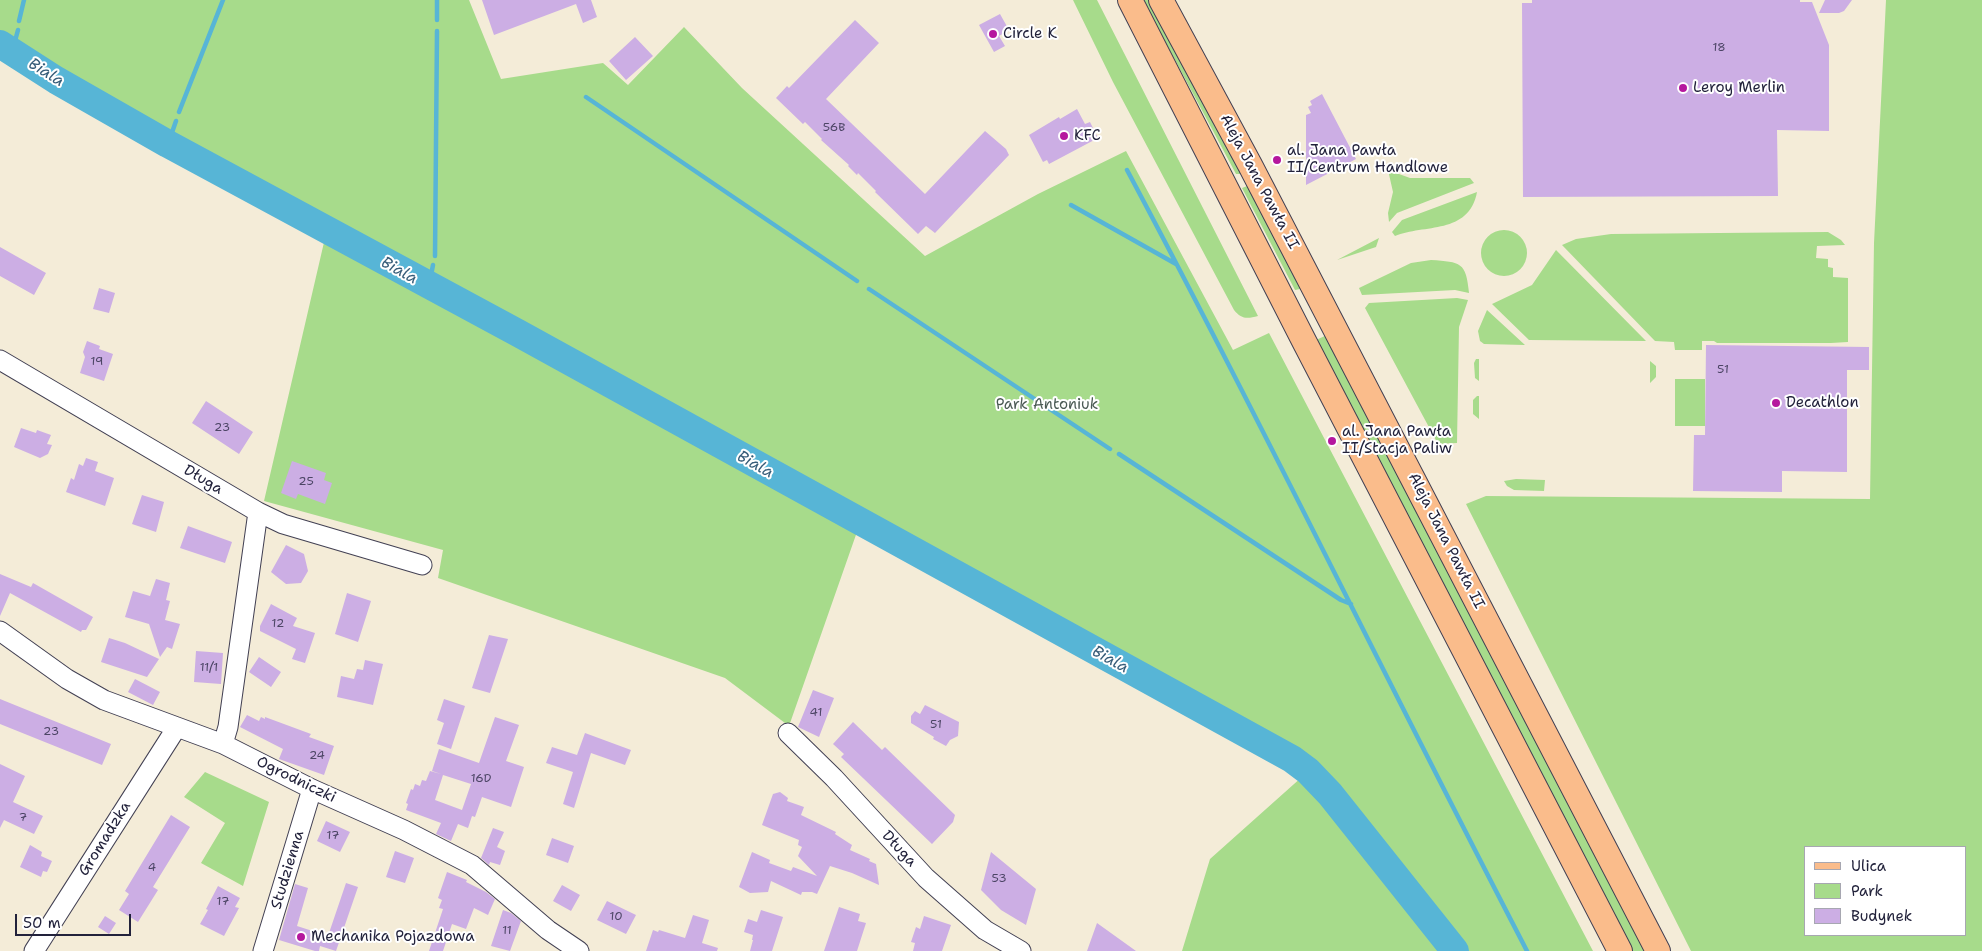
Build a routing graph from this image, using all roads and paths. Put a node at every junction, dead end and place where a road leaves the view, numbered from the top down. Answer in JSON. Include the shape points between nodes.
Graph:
{"nodes":[{"id":1,"x":1130,"y":0,"type":"edge"},
{"id":2,"x":1161,"y":0,"type":"edge"},
{"id":3,"x":1250,"y":165,"type":"junction"},
{"id":4,"x":1222,"y":180,"type":"junction"},
{"id":5,"x":0,"y":360,"type":"edge"},
{"id":6,"x":258,"y":512,"type":"junction"},
{"id":7,"x":422,"y":565,"type":"dead end"},
{"id":8,"x":0,"y":631,"type":"edge"},
{"id":9,"x":177,"y":727,"type":"junction"},
{"id":10,"x":788,"y":733,"type":"dead end"},
{"id":11,"x":223,"y":744,"type":"junction"},
{"id":12,"x":312,"y":789,"type":"junction"},
{"id":13,"x":34,"y":951,"type":"edge"},
{"id":14,"x":263,"y":951,"type":"edge"},
{"id":15,"x":578,"y":951,"type":"edge"},
{"id":16,"x":1021,"y":951,"type":"edge"},
{"id":17,"x":1620,"y":951,"type":"edge"},
{"id":18,"x":1658,"y":951,"type":"edge"}],
"edges":[{"from":1,"to":4,"type":"main road","name":"Aleja Jana Pawła II"},
{"from":2,"to":3,"type":"main road","name":"Aleja Jana Pawła II"},
{"from":3,"to":4,"type":"main road","via":[[1250,171],[1243,180],[1233,184]]},
{"from":3,"to":18,"type":"main road","name":"Aleja Jana Pawła II"},
{"from":4,"to":17,"type":"main road","name":"Aleja Jana Pawła II"},
{"from":5,"to":6,"type":"street","name":"Długa"},
{"from":6,"to":7,"type":"street","name":"Długa","via":[[283,524]]},
{"from":6,"to":11,"type":"street"},
{"from":8,"to":9,"type":"street","name":"Ogrodniczki","via":[[66,679],[104,700]]},
{"from":9,"to":11,"type":"street","name":"Ogrodniczki"},
{"from":9,"to":13,"type":"street","name":"Gromadzka"},
{"from":10,"to":16,"type":"street","name":"Długa","via":[[952,903],[984,930]]},
{"from":11,"to":12,"type":"street","name":"Ogrodniczki"},
{"from":12,"to":14,"type":"street","name":"Studzienna"},
{"from":12,"to":15,"type":"street","name":"Ogrodniczki","via":[[472,865],[548,930]]}]}
